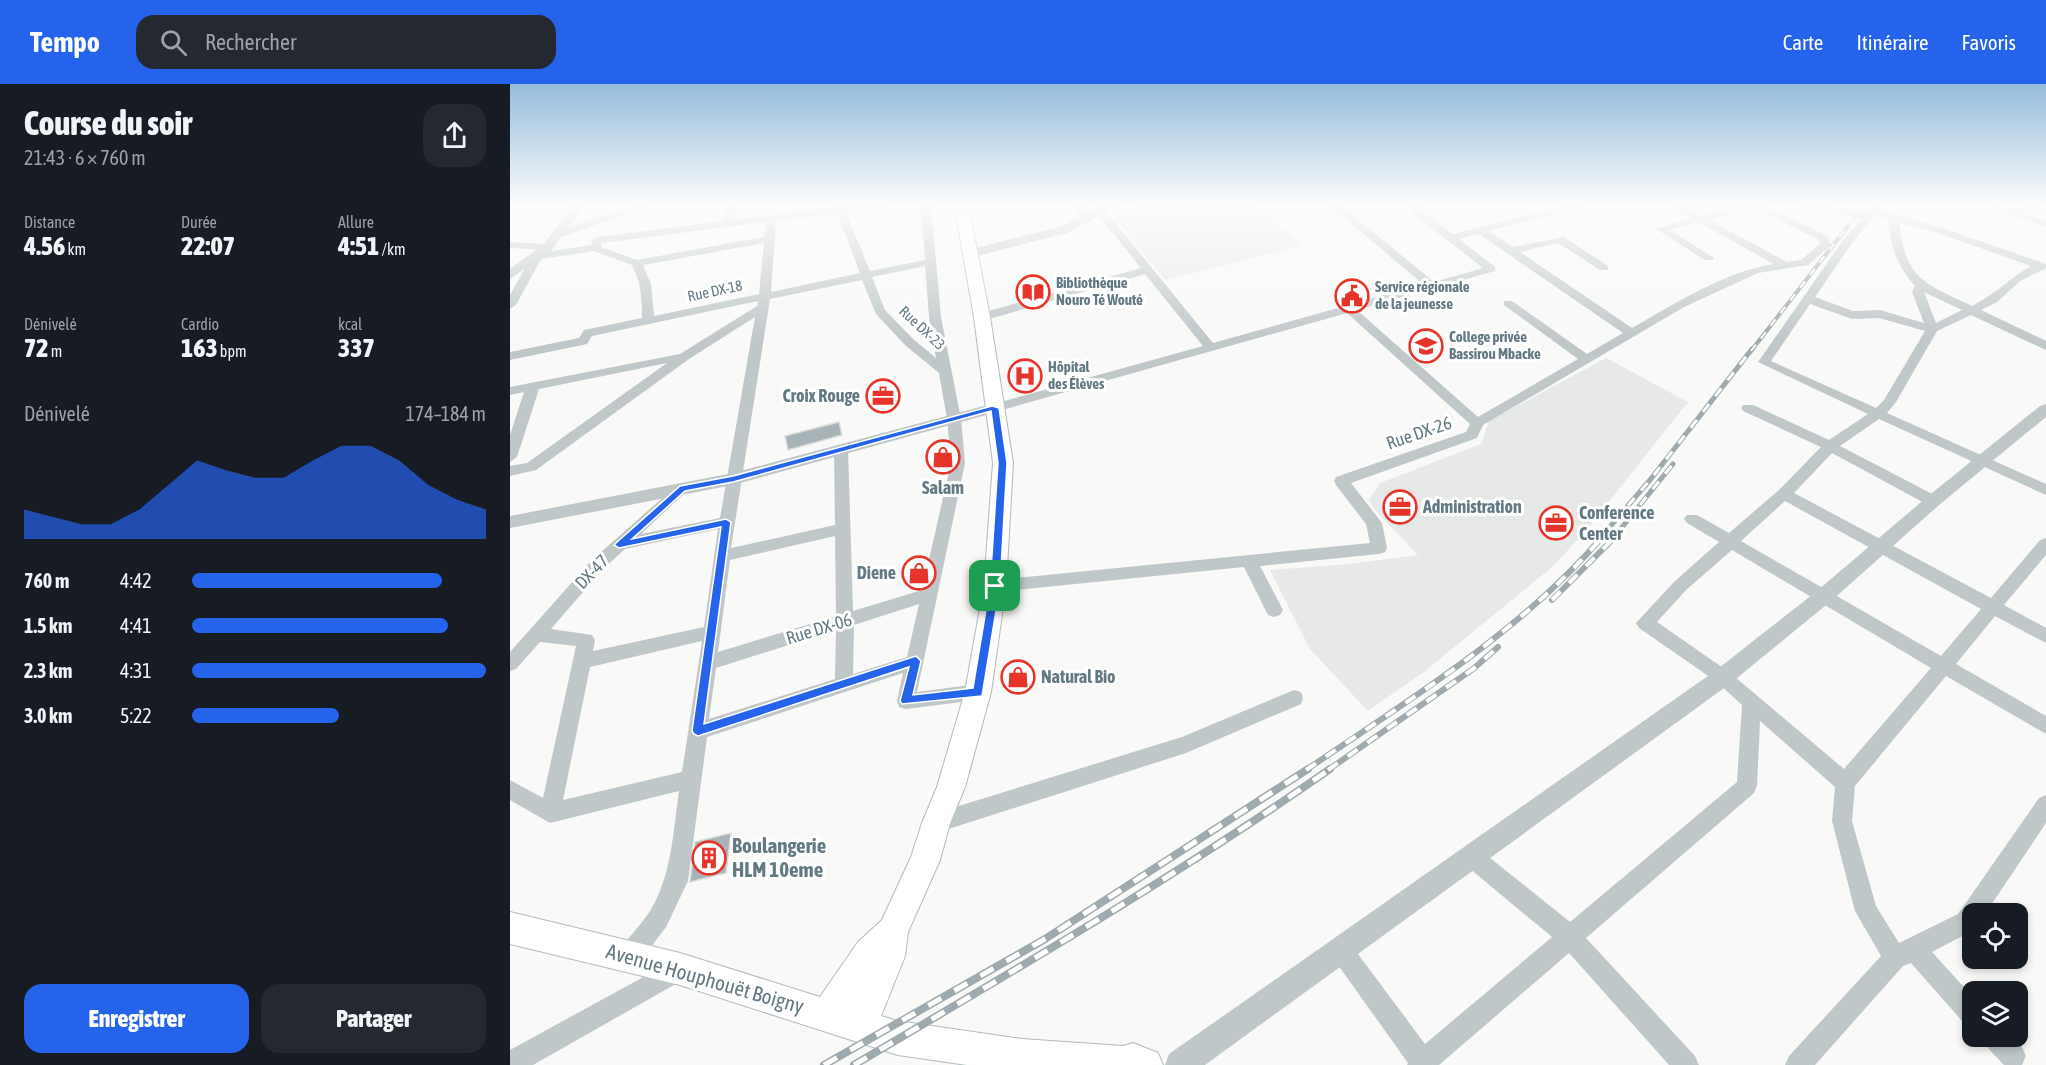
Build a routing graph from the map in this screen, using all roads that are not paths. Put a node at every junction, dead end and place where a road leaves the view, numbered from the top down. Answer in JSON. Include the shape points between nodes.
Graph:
{"nodes":[{"id":1,"x":545,"y":250,"type":"edge"},
{"id":2,"x":582,"y":250,"type":"edge"},
{"id":3,"x":600,"y":250,"type":"edge"},
{"id":4,"x":709,"y":250,"type":"edge"},
{"id":5,"x":768,"y":250,"type":"edge"},
{"id":6,"x":856,"y":250,"type":"edge"},
{"id":7,"x":930,"y":250,"type":"edge"},
{"id":8,"x":968,"y":250,"type":"edge"},
{"id":9,"x":986,"y":250,"type":"edge"},
{"id":10,"x":1131,"y":250,"type":"edge"},
{"id":11,"x":1388,"y":250,"type":"edge"},
{"id":12,"x":1466,"y":250,"type":"edge"},
{"id":13,"x":1509,"y":250,"type":"edge"},
{"id":14,"x":1520,"y":250,"type":"edge"},
{"id":15,"x":1576,"y":250,"type":"edge"},
{"id":16,"x":1695,"y":250,"type":"edge"},
{"id":17,"x":1757,"y":250,"type":"edge"},
{"id":18,"x":1818,"y":250,"type":"edge"},
{"id":19,"x":1842,"y":250,"type":"edge"},
{"id":20,"x":1897,"y":250,"type":"edge"},
{"id":21,"x":1996,"y":250,"type":"edge"},
{"id":22,"x":1512,"y":252,"type":"junction"},
{"id":23,"x":969,"y":254,"type":"junction"},
{"id":24,"x":537,"y":256,"type":"junction"},
{"id":25,"x":1709,"y":258,"type":"dead end"},
{"id":26,"x":931,"y":262,"type":"junction"},
{"id":27,"x":636,"y":263,"type":"junction"},
{"id":28,"x":1784,"y":265,"type":"junction"},
{"id":29,"x":2042,"y":266,"type":"edge"},
{"id":30,"x":1604,"y":268,"type":"dead end"},
{"id":31,"x":1147,"y":270,"type":"junction"},
{"id":32,"x":510,"y":275,"type":"edge"},
{"id":33,"x":866,"y":275,"type":"junction"},
{"id":34,"x":1432,"y":286,"type":"junction"},
{"id":35,"x":1921,"y":286,"type":"junction"},
{"id":36,"x":1808,"y":299,"type":"junction"},
{"id":37,"x":763,"y":302,"type":"junction"},
{"id":38,"x":1508,"y":303,"type":"dead end"},
{"id":39,"x":510,"y":305,"type":"edge"},
{"id":40,"x":1349,"y":309,"type":"junction"},
{"id":41,"x":1969,"y":311,"type":"junction"},
{"id":42,"x":982,"y":316,"type":"junction"},
{"id":43,"x":648,"y":320,"type":"junction"},
{"id":44,"x":1932,"y":329,"type":"junction"},
{"id":45,"x":1630,"y":333,"type":"junction"},
{"id":46,"x":2046,"y":346,"type":"edge"},
{"id":47,"x":1211,"y":348,"type":"junction"},
{"id":48,"x":510,"y":356,"type":"edge"},
{"id":49,"x":685,"y":356,"type":"junction"},
{"id":50,"x":1586,"y":359,"type":"junction"},
{"id":51,"x":944,"y":371,"type":"junction"},
{"id":52,"x":533,"y":386,"type":"junction"},
{"id":53,"x":510,"y":391,"type":"edge"},
{"id":54,"x":995,"y":408,"type":"junction"},
{"id":55,"x":1748,"y":408,"type":"dead end"},
{"id":56,"x":2046,"y":409,"type":"edge"},
{"id":57,"x":1878,"y":414,"type":"junction"},
{"id":58,"x":954,"y":419,"type":"junction"},
{"id":59,"x":1477,"y":423,"type":"junction"},
{"id":60,"x":1830,"y":446,"type":"junction"},
{"id":61,"x":841,"y":449,"type":"junction"},
{"id":62,"x":511,"y":451,"type":"edge"},
{"id":63,"x":1983,"y":461,"type":"junction"},
{"id":64,"x":510,"y":471,"type":"edge"},
{"id":65,"x":733,"y":479,"type":"junction"},
{"id":66,"x":683,"y":488,"type":"junction"},
{"id":67,"x":2046,"y":490,"type":"edge"},
{"id":68,"x":1784,"y":494,"type":"junction"},
{"id":69,"x":1934,"y":501,"type":"junction"},
{"id":70,"x":1692,"y":519,"type":"dead end"},
{"id":71,"x":510,"y":522,"type":"edge"},
{"id":72,"x":726,"y":522,"type":"junction"},
{"id":73,"x":843,"y":529,"type":"junction"},
{"id":74,"x":1730,"y":541,"type":"junction"},
{"id":75,"x":2046,"y":544,"type":"edge"},
{"id":76,"x":619,"y":545,"type":"junction"},
{"id":77,"x":1881,"y":547,"type":"junction"},
{"id":78,"x":722,"y":556,"type":"junction"},
{"id":79,"x":1249,"y":561,"type":"junction"},
{"id":80,"x":995,"y":586,"type":"junction"},
{"id":81,"x":931,"y":594,"type":"junction"},
{"id":82,"x":1824,"y":596,"type":"junction"},
{"id":83,"x":1993,"y":607,"type":"junction"},
{"id":84,"x":1274,"y":610,"type":"dead end"},
{"id":85,"x":845,"y":621,"type":"junction"},
{"id":86,"x":711,"y":632,"type":"junction"},
{"id":87,"x":536,"y":635,"type":"junction"},
{"id":88,"x":2046,"y":636,"type":"edge"},
{"id":89,"x":582,"y":661,"type":"junction"},
{"id":90,"x":916,"y":661,"type":"junction"},
{"id":91,"x":707,"y":663,"type":"junction"},
{"id":92,"x":510,"y":664,"type":"edge"},
{"id":93,"x":1945,"y":667,"type":"junction"},
{"id":94,"x":1723,"y":677,"type":"junction"},
{"id":95,"x":844,"y":684,"type":"junction"},
{"id":96,"x":978,"y":692,"type":"junction"},
{"id":97,"x":1294,"y":699,"type":"dead end"},
{"id":98,"x":1752,"y":703,"type":"junction"},
{"id":99,"x":2046,"y":726,"type":"edge"},
{"id":100,"x":698,"y":731,"type":"junction"},
{"id":101,"x":691,"y":778,"type":"junction"},
{"id":102,"x":1845,"y":783,"type":"junction"},
{"id":103,"x":510,"y":789,"type":"edge"},
{"id":104,"x":2046,"y":805,"type":"edge"},
{"id":105,"x":550,"y":813,"type":"junction"},
{"id":106,"x":936,"y":823,"type":"junction"},
{"id":107,"x":1471,"y":855,"type":"junction"},
{"id":108,"x":510,"y":928,"type":"edge"},
{"id":109,"x":892,"y":931,"type":"junction"},
{"id":110,"x":1569,"y":937,"type":"junction"},
{"id":111,"x":1341,"y":950,"type":"junction"},
{"id":112,"x":1904,"y":953,"type":"junction"},
{"id":113,"x":630,"y":956,"type":"junction"},
{"id":114,"x":680,"y":969,"type":"junction"},
{"id":115,"x":1962,"y":1004,"type":"edge"},
{"id":116,"x":828,"y":1014,"type":"junction"},
{"id":117,"x":860,"y":1025,"type":"junction"},
{"id":118,"x":2004,"y":1047,"type":"edge"},
{"id":119,"x":2013,"y":1056,"type":"dead end"},
{"id":120,"x":1029,"y":1060,"type":"edge"},
{"id":121,"x":510,"y":1064,"type":"edge"},
{"id":122,"x":1127,"y":1064,"type":"edge"},
{"id":123,"x":1423,"y":1064,"type":"edge"},
{"id":124,"x":1180,"y":1065,"type":"edge"},
{"id":125,"x":1686,"y":1065,"type":"edge"},
{"id":126,"x":1798,"y":1065,"type":"edge"}],
"edges":[{"from":1,"to":24,"type":"street"},
{"from":2,"to":24,"type":"street"},
{"from":3,"to":27,"type":"street"},
{"from":4,"to":27,"type":"street"},
{"from":5,"to":37,"type":"street"},
{"from":6,"to":33,"type":"street","name":"Rue DX-23"},
{"from":7,"to":26,"type":"street"},
{"from":8,"to":23,"type":"main road"},
{"from":9,"to":23,"type":"street"},
{"from":10,"to":31,"type":"street"},
{"from":11,"to":34,"type":"street"},
{"from":12,"to":34,"type":"street","via":[[1491,269]]},
{"from":13,"to":22,"type":"street"},
{"from":14,"to":22,"type":"street"},
{"from":15,"to":30,"type":"street"},
{"from":16,"to":25,"type":"street"},
{"from":17,"to":28,"type":"street"},
{"from":18,"to":28,"type":"street","name":"Rue DX-26","via":[[1804,263]]},
{"from":19,"to":36,"type":"street"},
{"from":20,"to":35,"type":"street","via":[[1907,271]]},
{"from":21,"to":29,"type":"street"},
{"from":22,"to":45,"type":"street"},
{"from":23,"to":42,"type":"main road"},
{"from":24,"to":32,"type":"street"},
{"from":24,"to":39,"type":"street"},
{"from":26,"to":33,"type":"street","name":"Rue DX-18"},
{"from":26,"to":51,"type":"street"},
{"from":27,"to":43,"type":"street","via":[[646,281]]},
{"from":28,"to":45,"type":"street","name":"Rue DX-26","via":[[1745,274]]},
{"from":29,"to":41,"type":"street","via":[[2016,279],[1993,300]]},
{"from":31,"to":42,"type":"street"},
{"from":31,"to":47,"type":"street"},
{"from":33,"to":37,"type":"street","name":"Rue DX-18"},
{"from":33,"to":51,"type":"street","name":"Rue DX-23","via":[[880,311]]},
{"from":34,"to":40,"type":"street"},
{"from":35,"to":41,"type":"street"},
{"from":35,"to":44,"type":"street","via":[[1918,292]]},
{"from":36,"to":44,"type":"street","via":[[1852,315],[1880,314]]},
{"from":36,"to":57,"type":"street","via":[[1764,362]]},
{"from":37,"to":43,"type":"street","name":"Rue DX-18"},
{"from":37,"to":49,"type":"street"},
{"from":37,"to":65,"type":"street"},
{"from":38,"to":50,"type":"street"},
{"from":40,"to":47,"type":"street"},
{"from":40,"to":59,"type":"street"},
{"from":41,"to":44,"type":"street"},
{"from":41,"to":46,"type":"street"},
{"from":42,"to":54,"type":"main road"},
{"from":43,"to":48,"type":"street","name":"Rue DX-18"},
{"from":44,"to":57,"type":"street"},
{"from":45,"to":50,"type":"street","name":"Rue DX-26"},
{"from":47,"to":54,"type":"street"},
{"from":49,"to":52,"type":"street"},
{"from":49,"to":64,"type":"street","via":[[531,467]]},
{"from":50,"to":59,"type":"street","name":"Rue DX-26"},
{"from":51,"to":58,"type":"street"},
{"from":52,"to":53,"type":"street"},
{"from":52,"to":62,"type":"street"},
{"from":54,"to":58,"type":"street"},
{"from":54,"to":80,"type":"main road","via":[[1003,463]]},
{"from":55,"to":60,"type":"street"},
{"from":56,"to":63,"type":"street"},
{"from":57,"to":60,"type":"street"},
{"from":57,"to":63,"type":"street"},
{"from":58,"to":61,"type":"street"},
{"from":58,"to":81,"type":"street","via":[[958,464]]},
{"from":59,"to":79,"type":"street","name":"Rue DX-26","via":[[1472,435],[1341,480],[1374,523],[1379,548]]},
{"from":60,"to":68,"type":"street"},
{"from":60,"to":69,"type":"street"},
{"from":61,"to":65,"type":"street"},
{"from":61,"to":73,"type":"street"},
{"from":63,"to":67,"type":"street"},
{"from":63,"to":69,"type":"street"},
{"from":65,"to":66,"type":"street"},
{"from":65,"to":72,"type":"street"},
{"from":66,"to":71,"type":"street"},
{"from":66,"to":76,"type":"street","name":"DX-47"},
{"from":68,"to":74,"type":"street"},
{"from":68,"to":77,"type":"street"},
{"from":69,"to":77,"type":"street"},
{"from":70,"to":74,"type":"street"},
{"from":72,"to":76,"type":"street"},
{"from":72,"to":78,"type":"street"},
{"from":73,"to":78,"type":"street"},
{"from":73,"to":85,"type":"street"},
{"from":74,"to":82,"type":"street"},
{"from":74,"to":94,"type":"street","via":[[1645,623]]},
{"from":75,"to":83,"type":"street"},
{"from":76,"to":87,"type":"street","name":"DX-47"},
{"from":77,"to":82,"type":"street"},
{"from":77,"to":83,"type":"street"},
{"from":78,"to":86,"type":"street"},
{"from":79,"to":80,"type":"street"},
{"from":79,"to":84,"type":"street"},
{"from":80,"to":96,"type":"main road"},
{"from":81,"to":85,"type":"street","name":"Rue DX-06"},
{"from":81,"to":90,"type":"street"},
{"from":82,"to":93,"type":"street"},
{"from":82,"to":94,"type":"street"},
{"from":83,"to":88,"type":"street"},
{"from":83,"to":93,"type":"street"},
{"from":85,"to":91,"type":"street","name":"Rue DX-06"},
{"from":85,"to":95,"type":"street"},
{"from":86,"to":89,"type":"street"},
{"from":86,"to":91,"type":"street"},
{"from":87,"to":89,"type":"street","via":[[586,640]]},
{"from":87,"to":92,"type":"street","name":"DX-47"},
{"from":89,"to":105,"type":"street"},
{"from":90,"to":95,"type":"street"},
{"from":90,"to":96,"type":"street","via":[[906,701]]},
{"from":91,"to":100,"type":"street"},
{"from":93,"to":99,"type":"street"},
{"from":93,"to":102,"type":"street"},
{"from":94,"to":98,"type":"street"},
{"from":94,"to":107,"type":"street"},
{"from":95,"to":100,"type":"street"},
{"from":96,"to":106,"type":"main road","via":[[951,787]]},
{"from":97,"to":106,"type":"street","via":[[1186,744]]},
{"from":98,"to":102,"type":"street"},
{"from":98,"to":110,"type":"street","via":[[1747,786]]},
{"from":100,"to":101,"type":"street"},
{"from":101,"to":105,"type":"street"},
{"from":101,"to":113,"type":"street","via":[[677,881],[658,919]]},
{"from":102,"to":112,"type":"street","via":[[1842,821],[1866,911]]},
{"from":103,"to":105,"type":"street"},
{"from":104,"to":112,"type":"street","via":[[1966,922]]},
{"from":106,"to":109,"type":"main road","via":[[925,860]]},
{"from":107,"to":110,"type":"street"},
{"from":107,"to":111,"type":"street"},
{"from":108,"to":113,"type":"main road","name":"Avenue Houphouët Boigny"},
{"from":109,"to":116,"type":"main road","via":[[869,953]]},
{"from":109,"to":117,"type":"main road","via":[[889,956]]},
{"from":110,"to":123,"type":"street"},
{"from":110,"to":125,"type":"street"},
{"from":111,"to":123,"type":"street"},
{"from":111,"to":124,"type":"street"},
{"from":112,"to":115,"type":"street"},
{"from":112,"to":126,"type":"street"},
{"from":113,"to":114,"type":"main road","name":"Avenue Houphouët Boigny"},
{"from":114,"to":116,"type":"main road","name":"Avenue Houphouët Boigny"},
{"from":114,"to":121,"type":"street"},
{"from":116,"to":117,"type":"main road","name":"Avenue Houphouët Boigny"},
{"from":117,"to":120,"type":"main road","name":"Avenue Houphouët Boigny","via":[[898,1038]]},
{"from":118,"to":119,"type":"street"},
{"from":120,"to":122,"type":"main road","name":"Avenue Houphouët Boigny"}]}
